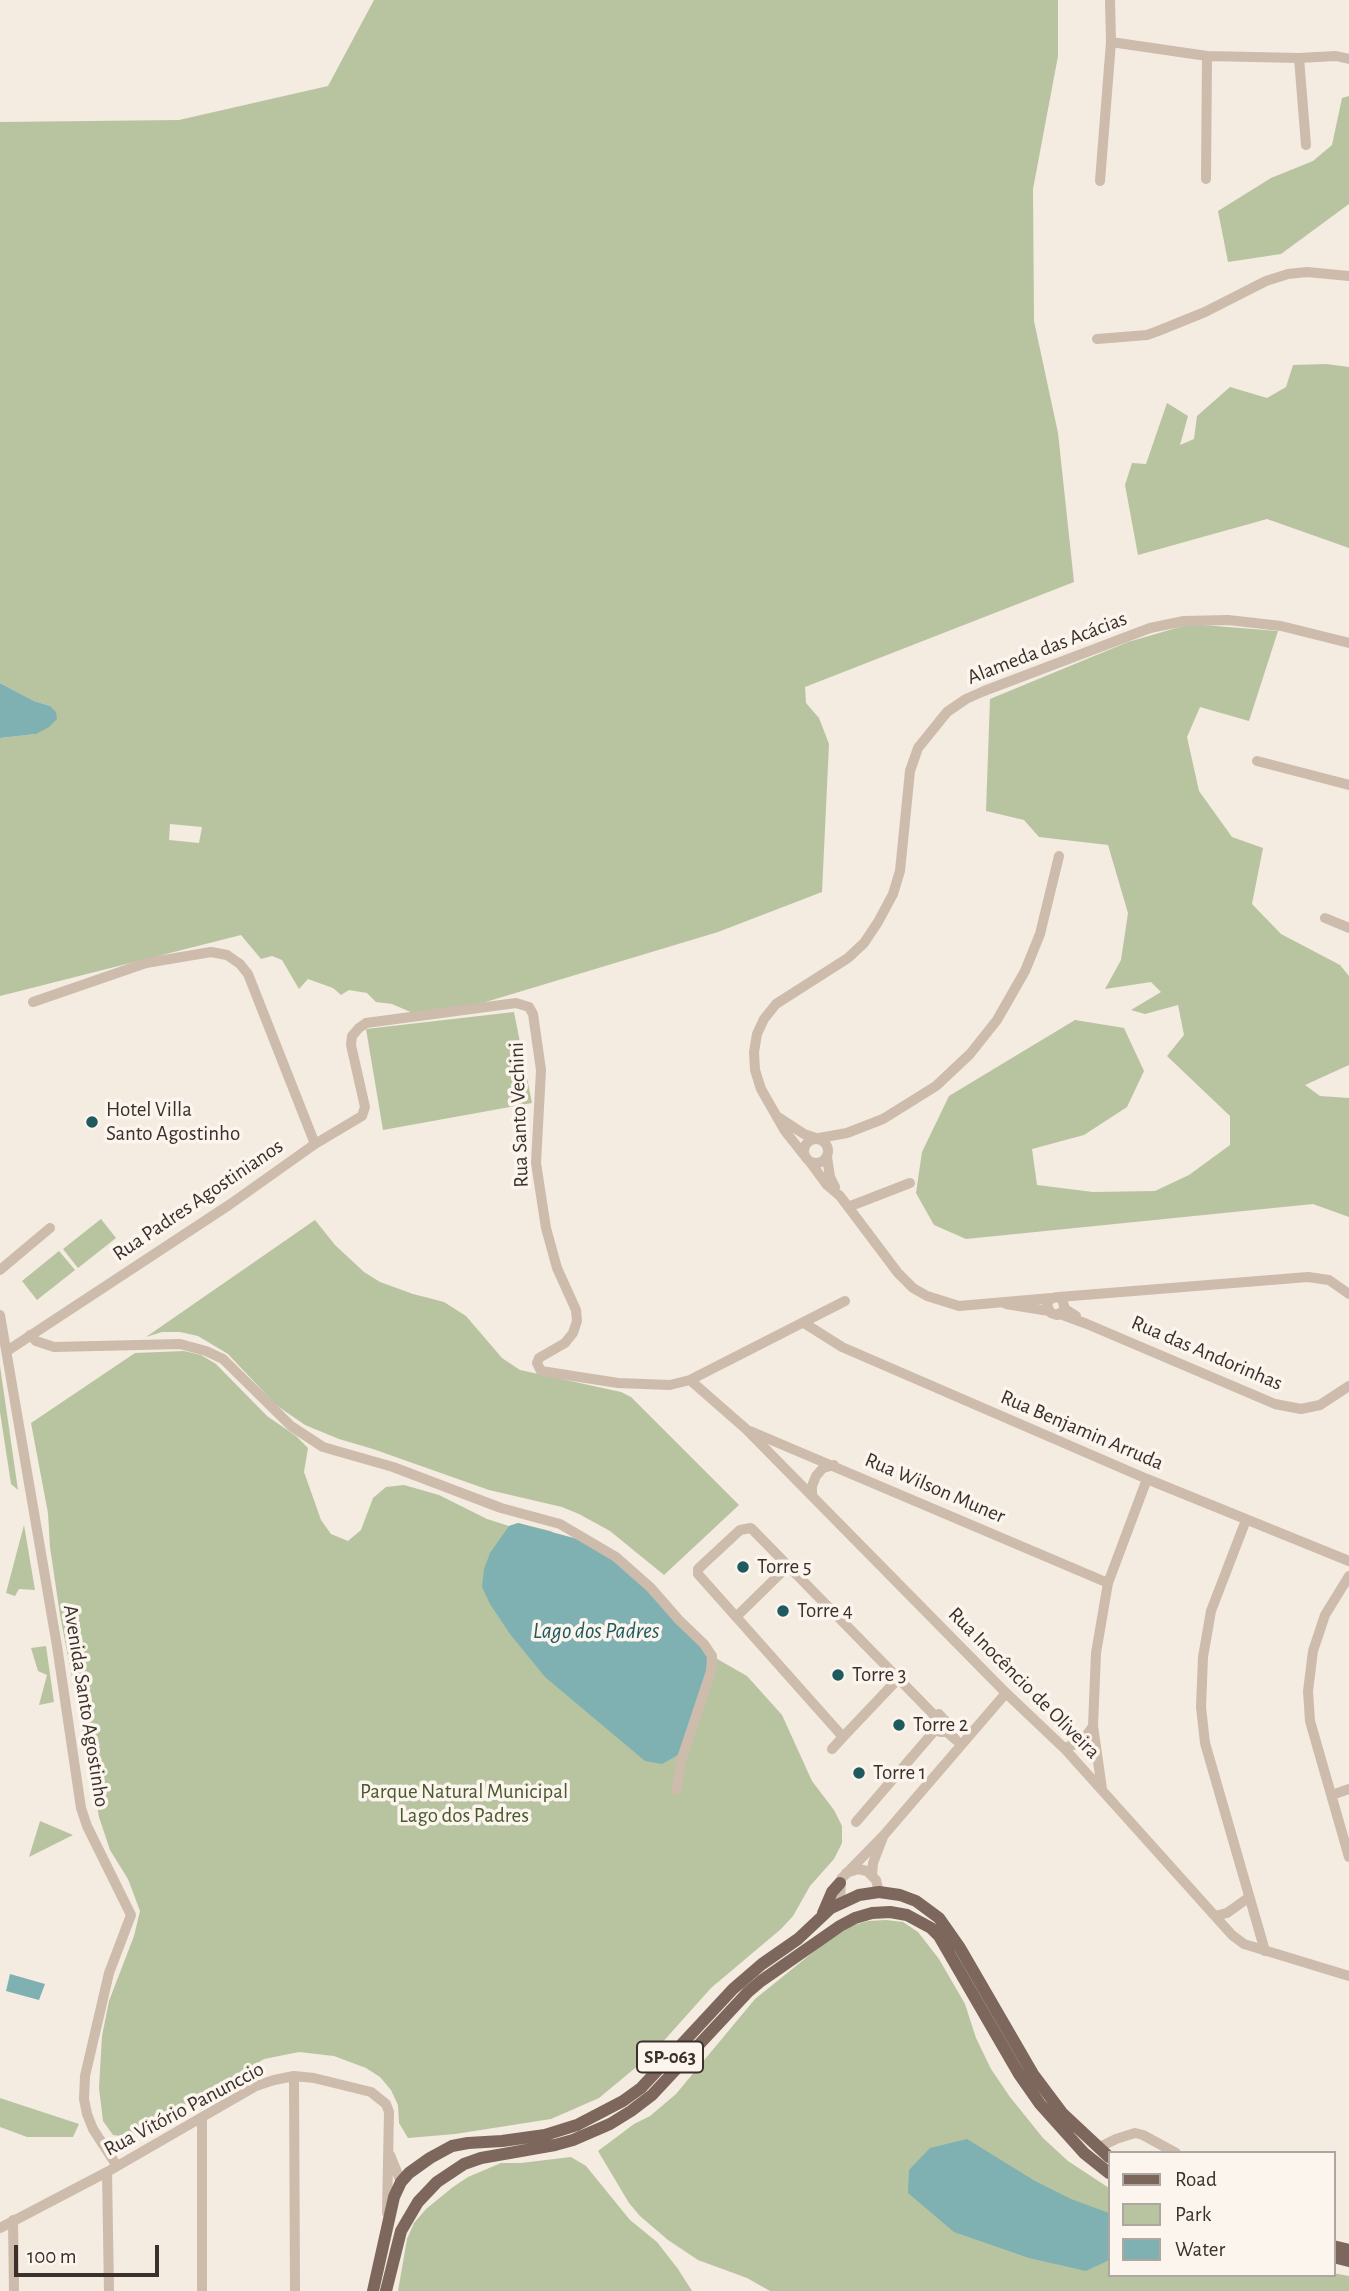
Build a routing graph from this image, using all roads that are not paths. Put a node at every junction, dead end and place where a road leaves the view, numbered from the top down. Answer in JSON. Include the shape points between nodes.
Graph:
{"nodes":[{"id":1,"x":1110,"y":0,"type":"edge"},
{"id":2,"x":1111,"y":43,"type":"junction"},
{"id":3,"x":1207,"y":56,"type":"junction"},
{"id":4,"x":1299,"y":58,"type":"junction"},
{"id":5,"x":1349,"y":60,"type":"edge"},
{"id":6,"x":1306,"y":145,"type":"dead end"},
{"id":7,"x":1206,"y":179,"type":"dead end"},
{"id":8,"x":1100,"y":181,"type":"dead end"},
{"id":9,"x":1349,"y":276,"type":"edge"},
{"id":10,"x":1097,"y":339,"type":"dead end"},
{"id":11,"x":1349,"y":643,"type":"edge"},
{"id":12,"x":1257,"y":761,"type":"dead end"},
{"id":13,"x":1349,"y":785,"type":"edge"},
{"id":14,"x":1059,"y":856,"type":"dead end"},
{"id":15,"x":1325,"y":918,"type":"dead end"},
{"id":16,"x":1349,"y":928,"type":"edge"},
{"id":17,"x":33,"y":1002,"type":"dead end"},
{"id":18,"x":354,"y":1057,"type":"joint"},
{"id":19,"x":776,"y":1116,"type":"junction"},
{"id":20,"x":847,"y":1133,"type":"junction"},
{"id":21,"x":818,"y":1138,"type":"junction"},
{"id":22,"x":315,"y":1144,"type":"junction"},
{"id":23,"x":827,"y":1155,"type":"junction"},
{"id":24,"x":807,"y":1158,"type":"junction"},
{"id":25,"x":910,"y":1183,"type":"dead end"},
{"id":26,"x":840,"y":1196,"type":"junction"},
{"id":27,"x":848,"y":1207,"type":"junction"},
{"id":28,"x":50,"y":1228,"type":"dead end"},
{"id":29,"x":0,"y":1270,"type":"edge"},
{"id":30,"x":1349,"y":1294,"type":"edge"},
{"id":31,"x":845,"y":1301,"type":"dead end"},
{"id":32,"x":1058,"y":1306,"type":"junction"},
{"id":33,"x":0,"y":1315,"type":"edge"},
{"id":34,"x":804,"y":1323,"type":"junction"},
{"id":35,"x":30,"y":1335,"type":"junction"},
{"id":36,"x":6,"y":1351,"type":"junction"},
{"id":37,"x":690,"y":1380,"type":"junction"},
{"id":38,"x":1349,"y":1386,"type":"edge"},
{"id":39,"x":746,"y":1429,"type":"junction"},
{"id":40,"x":834,"y":1465,"type":"junction"},
{"id":41,"x":1147,"y":1479,"type":"junction"},
{"id":42,"x":812,"y":1496,"type":"junction"},
{"id":43,"x":1246,"y":1520,"type":"junction"},
{"id":44,"x":1349,"y":1562,"type":"edge"},
{"id":45,"x":689,"y":1563,"type":"dead end"},
{"id":46,"x":788,"y":1567,"type":"junction"},
{"id":47,"x":698,"y":1574,"type":"junction"},
{"id":48,"x":1349,"y":1576,"type":"edge"},
{"id":49,"x":1108,"y":1583,"type":"junction"},
{"id":50,"x":736,"y":1617,"type":"junction"},
{"id":51,"x":898,"y":1678,"type":"junction"},
{"id":52,"x":1006,"y":1693,"type":"junction"},
{"id":53,"x":936,"y":1717,"type":"junction"},
{"id":54,"x":1093,"y":1726,"type":"junction"},
{"id":55,"x":936,"y":1729,"type":"junction"},
{"id":56,"x":843,"y":1737,"type":"junction"},
{"id":57,"x":959,"y":1743,"type":"junction"},
{"id":58,"x":1064,"y":1748,"type":"junction"},
{"id":59,"x":832,"y":1749,"type":"dead end"},
{"id":60,"x":1102,"y":1789,"type":"junction"},
{"id":61,"x":1349,"y":1789,"type":"edge"},
{"id":62,"x":676,"y":1790,"type":"dead end"},
{"id":63,"x":1332,"y":1795,"type":"junction"},
{"id":64,"x":856,"y":1822,"type":"dead end"},
{"id":65,"x":884,"y":1835,"type":"junction"},
{"id":66,"x":1349,"y":1857,"type":"edge"},
{"id":67,"x":872,"y":1875,"type":"junction"},
{"id":68,"x":843,"y":1878,"type":"junction"},
{"id":69,"x":879,"y":1892,"type":"junction"},
{"id":70,"x":1248,"y":1898,"type":"junction"},
{"id":71,"x":840,"y":1902,"type":"junction"},
{"id":72,"x":872,"y":1913,"type":"junction"},
{"id":73,"x":823,"y":1915,"type":"junction"},
{"id":74,"x":1215,"y":1916,"type":"junction"},
{"id":75,"x":855,"y":1918,"type":"junction"},
{"id":76,"x":1265,"y":1951,"type":"junction"},
{"id":77,"x":1349,"y":1976,"type":"edge"},
{"id":78,"x":294,"y":2076,"type":"junction"},
{"id":79,"x":202,"y":2118,"type":"junction"},
{"id":80,"x":1098,"y":2148,"type":"junction"},
{"id":81,"x":1172,"y":2151,"type":"edge"},
{"id":82,"x":389,"y":2152,"type":"junction"},
{"id":83,"x":1108,"y":2156,"type":"edge"},
{"id":84,"x":112,"y":2169,"type":"junction"},
{"id":85,"x":1108,"y":2172,"type":"edge"},
{"id":86,"x":405,"y":2174,"type":"junction"},
{"id":87,"x":437,"y":2182,"type":"junction"},
{"id":88,"x":425,"y":2194,"type":"junction"},
{"id":89,"x":13,"y":2220,"type":"junction"},
{"id":90,"x":387,"y":2224,"type":"junction"},
{"id":91,"x":0,"y":2228,"type":"edge"},
{"id":92,"x":14,"y":2291,"type":"edge"},
{"id":93,"x":108,"y":2291,"type":"edge"},
{"id":94,"x":202,"y":2291,"type":"edge"},
{"id":95,"x":295,"y":2291,"type":"edge"},
{"id":96,"x":373,"y":2291,"type":"edge"},
{"id":97,"x":386,"y":2291,"type":"edge"}],
"edges":[{"from":1,"to":2,"type":"street"},
{"from":2,"to":3,"type":"street"},
{"from":2,"to":8,"type":"street"},
{"from":3,"to":4,"type":"street"},
{"from":3,"to":7,"type":"street"},
{"from":4,"to":5,"type":"street"},
{"from":4,"to":6,"type":"street"},
{"from":9,"to":10,"type":"street","via":[[1288,274],[1147,335]]},
{"from":11,"to":19,"type":"street","name":"Alameda das Acácias","via":[[1282,626],[1184,621],[1150,628],[966,699],[947,712],[918,748],[910,771],[900,871],[878,922],[848,958],[776,1004],[757,1034],[755,1070]]},
{"from":12,"to":13,"type":"street"},
{"from":14,"to":20,"type":"street","via":[[1040,934],[997,1020],[936,1086],[883,1119]]},
{"from":15,"to":16,"type":"street"},
{"from":17,"to":22,"type":"street","via":[[146,963],[211,952],[227,956],[248,974]]},
{"from":18,"to":22,"type":"street","name":"Rua Padres Agostinianos","via":[[365,1112]]},
{"from":18,"to":37,"type":"street","name":"Rua Santo Vechini","via":[[352,1036],[366,1023],[516,1003],[529,1007],[541,1070],[536,1163],[557,1268],[577,1321],[565,1343],[539,1358],[537,1367],[546,1374],[649,1386]]},
{"from":19,"to":21,"type":"street","via":[[804,1135]]},
{"from":19,"to":24,"type":"street","name":"Alameda das Acácias"},
{"from":20,"to":21,"type":"street"},
{"from":20,"to":23,"type":"street"},
{"from":21,"to":23,"type":"street","via":[[826,1144]]},
{"from":21,"to":24,"type":"street","via":[[806,1143]]},
{"from":22,"to":35,"type":"street","name":"Rua Padres Agostinianos"},
{"from":23,"to":24,"type":"street","via":[[821,1162]]},
{"from":23,"to":26,"type":"street","name":"Rua das Andorinhas","via":[[830,1177]]},
{"from":24,"to":26,"type":"street","name":"Rua das Andorinhas"},
{"from":25,"to":27,"type":"street"},
{"from":26,"to":27,"type":"street","name":"Rua das Andorinhas"},
{"from":27,"to":32,"type":"street","name":"Rua das Andorinhas","via":[[898,1273],[927,1296],[959,1306]]},
{"from":28,"to":29,"type":"street"},
{"from":30,"to":32,"type":"street","name":"Rua das Andorinhas","via":[[1329,1280],[1308,1277],[1092,1295]]},
{"from":31,"to":34,"type":"street","name":"Rua Santo Vechini"},
{"from":32,"to":38,"type":"street","name":"Rua das Andorinhas","via":[[1087,1324],[1275,1404],[1301,1409],[1320,1405]]},
{"from":33,"to":36,"type":"street","name":"Avenida Santo Agostinho"},
{"from":34,"to":37,"type":"street","name":"Rua Santo Vechini"},
{"from":34,"to":41,"type":"street","name":"Rua Benjamin Arruda","via":[[842,1347]]},
{"from":35,"to":36,"type":"street","name":"Rua Padres Agostinianos"},
{"from":35,"to":62,"type":"street","via":[[54,1347],[180,1344],[206,1351],[223,1359],[291,1426],[323,1447],[560,1524],[616,1556],[712,1656]]},
{"from":36,"to":84,"type":"street","name":"Avenida Santo Agostinho","via":[[81,1808],[131,1915],[109,1973],[85,2076],[84,2099]]},
{"from":37,"to":39,"type":"street","name":"Rua Inocêncio de Oliveira"},
{"from":39,"to":40,"type":"street","name":"Rua Wilson Muner"},
{"from":39,"to":42,"type":"street","name":"Rua Inocêncio de Oliveira"},
{"from":40,"to":42,"type":"street","via":[[816,1476]]},
{"from":40,"to":49,"type":"street","name":"Rua Wilson Muner"},
{"from":41,"to":43,"type":"street","name":"Rua Benjamin Arruda"},
{"from":41,"to":49,"type":"street"},
{"from":42,"to":52,"type":"street","name":"Rua Inocêncio de Oliveira"},
{"from":43,"to":44,"type":"street","name":"Rua Benjamin Arruda"},
{"from":43,"to":70,"type":"street","via":[[1211,1611],[1201,1707],[1205,1742]]},
{"from":45,"to":47,"type":"street"},
{"from":46,"to":47,"type":"street","via":[[747,1527],[705,1562]]},
{"from":46,"to":50,"type":"street"},
{"from":46,"to":51,"type":"street"},
{"from":47,"to":50,"type":"street"},
{"from":48,"to":63,"type":"street","via":[[1325,1615],[1313,1651],[1308,1691],[1310,1721]]},
{"from":49,"to":54,"type":"street","via":[[1096,1653]]},
{"from":50,"to":56,"type":"street"},
{"from":51,"to":53,"type":"street"},
{"from":51,"to":56,"type":"street"},
{"from":52,"to":57,"type":"street"},
{"from":52,"to":58,"type":"street","name":"Rua Inocêncio de Oliveira"},
{"from":53,"to":55,"type":"street","via":[[932,1723]]},
{"from":53,"to":57,"type":"street","via":[[940,1714]]},
{"from":54,"to":58,"type":"street","via":[[1082,1742]]},
{"from":54,"to":60,"type":"street"},
{"from":55,"to":57,"type":"street"},
{"from":55,"to":64,"type":"street"},
{"from":56,"to":59,"type":"street"},
{"from":57,"to":65,"type":"street"},
{"from":58,"to":60,"type":"street","name":"Rua Inocêncio de Oliveira"},
{"from":60,"to":74,"type":"street","name":"Rua Inocêncio de Oliveira"},
{"from":61,"to":63,"type":"street"},
{"from":63,"to":66,"type":"street"},
{"from":65,"to":67,"type":"street"},
{"from":65,"to":68,"type":"street"},
{"from":67,"to":68,"type":"street","via":[[858,1870]]},
{"from":67,"to":69,"type":"street"},
{"from":68,"to":71,"type":"street"},
{"from":68,"to":73,"type":"main road"},
{"from":69,"to":71,"type":"main road","number":"SP-063"},
{"from":69,"to":72,"type":"main road"},
{"from":69,"to":80,"type":"main road","number":"SP-063","via":[[906,1897],[939,1918],[1033,2074],[1063,2114]]},
{"from":70,"to":74,"type":"street"},
{"from":70,"to":76,"type":"street"},
{"from":71,"to":73,"type":"main road","number":"SP-063"},
{"from":71,"to":75,"type":"main road"},
{"from":72,"to":75,"type":"main road","number":"SP-063"},
{"from":72,"to":85,"type":"main road","number":"SP-063","via":[[908,1915],[939,1936],[1040,2104]]},
{"from":73,"to":86,"type":"main road","number":"SP-063","via":[[733,1989],[641,2088],[623,2101],[577,2125],[545,2135],[452,2147]]},
{"from":74,"to":76,"type":"street","name":"Rua Inocêncio de Oliveira","via":[[1244,1944]]},
{"from":75,"to":87,"type":"main road","number":"SP-063","via":[[748,1992],[652,2095],[631,2111],[573,2140],[464,2164]]},
{"from":76,"to":77,"type":"street","name":"Rua Inocêncio de Oliveira"},
{"from":78,"to":79,"type":"street","name":"Rua Vitório Panunccio","via":[[256,2086]]},
{"from":78,"to":82,"type":"street","name":"Rua Vitório Panunccio","via":[[371,2092],[380,2098],[389,2112]]},
{"from":78,"to":95,"type":"street"},
{"from":79,"to":84,"type":"street","name":"Rua Vitório Panunccio"},
{"from":79,"to":94,"type":"street"},
{"from":80,"to":81,"type":"street","via":[[1135,2133]]},
{"from":80,"to":83,"type":"main road","number":"SP-063"},
{"from":82,"to":86,"type":"street","name":"Rua Vitório Panunccio"},
{"from":82,"to":90,"type":"street","name":"Rua Vitório Panunccio"},
{"from":84,"to":89,"type":"street","name":"Rua Vitório Panunccio"},
{"from":84,"to":93,"type":"street"},
{"from":86,"to":87,"type":"main road","via":[[420,2168],[431,2172]]},
{"from":86,"to":88,"type":"main road"},
{"from":86,"to":90,"type":"main road"},
{"from":87,"to":88,"type":"main road","number":"SP-063"},
{"from":88,"to":97,"type":"main road","number":"SP-063","via":[[401,2231]]},
{"from":89,"to":91,"type":"street","name":"Rua Vitório Panunccio"},
{"from":89,"to":92,"type":"street"},
{"from":90,"to":96,"type":"main road"}]}
